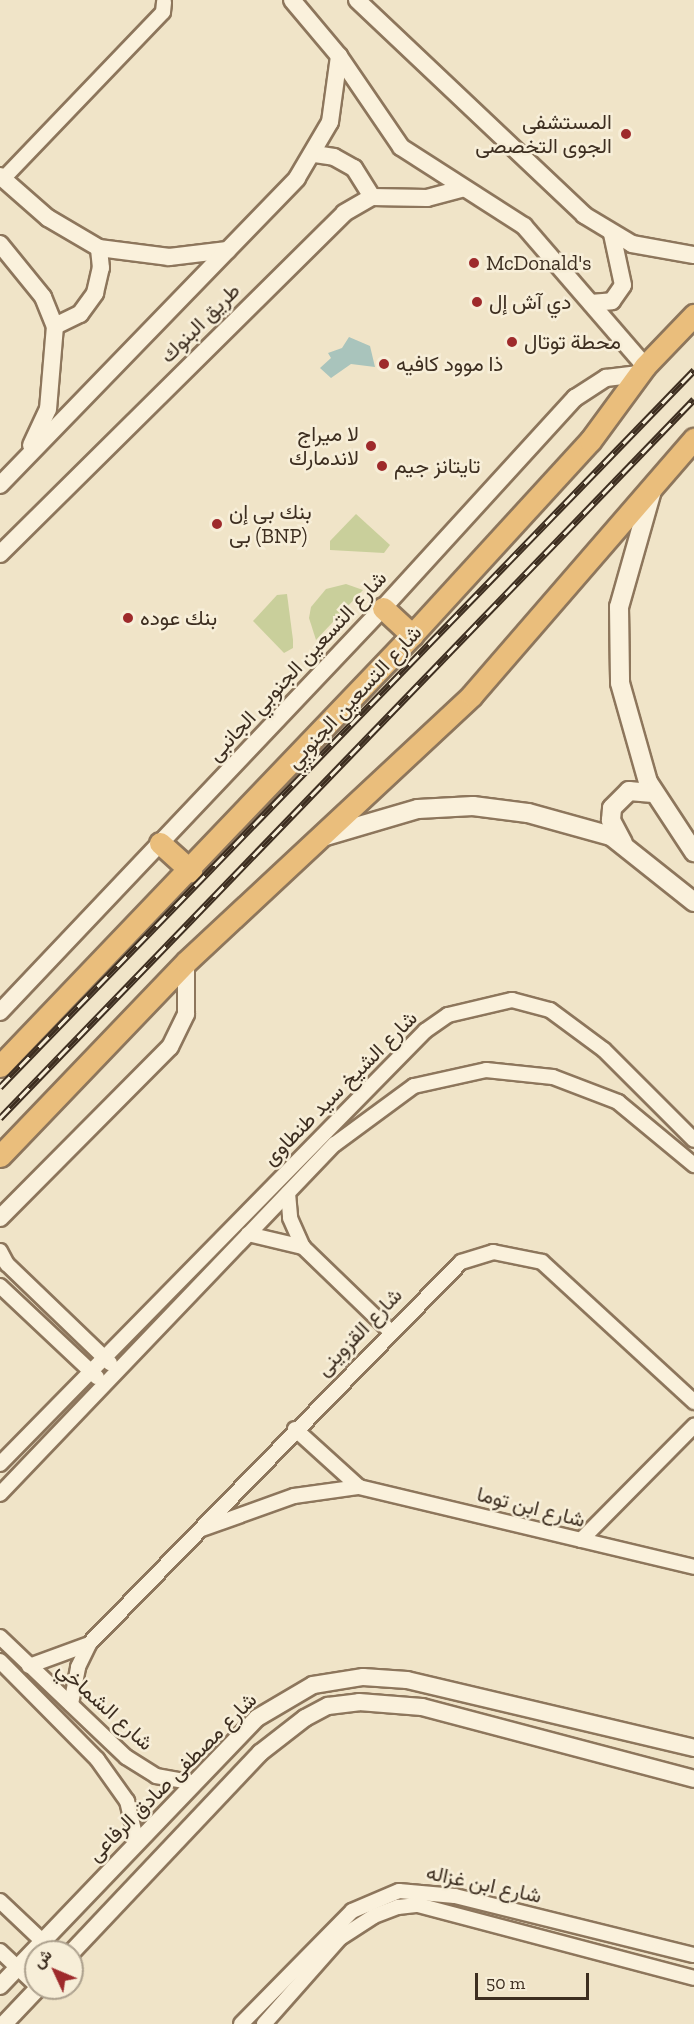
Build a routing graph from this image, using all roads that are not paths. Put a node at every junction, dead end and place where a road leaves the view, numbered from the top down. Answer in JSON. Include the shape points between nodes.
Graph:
{"nodes":[{"id":1,"x":292,"y":0,"type":"edge"},
{"id":2,"x":357,"y":0,"type":"edge"},
{"id":3,"x":164,"y":2,"type":"dead end"},
{"id":4,"x":339,"y":56,"type":"junction"},
{"id":5,"x":315,"y":154,"type":"junction"},
{"id":6,"x":1,"y":177,"type":"edge"},
{"id":7,"x":464,"y":188,"type":"junction"},
{"id":8,"x":372,"y":197,"type":"junction"},
{"id":9,"x":612,"y":234,"type":"junction"},
{"id":10,"x":0,"y":244,"type":"edge"},
{"id":11,"x":99,"y":248,"type":"junction"},
{"id":12,"x":228,"y":250,"type":"junction"},
{"id":13,"x":694,"y":255,"type":"edge"},
{"id":14,"x":591,"y":303,"type":"junction"},
{"id":15,"x":694,"y":315,"type":"edge"},
{"id":16,"x":55,"y":326,"type":"junction"},
{"id":17,"x":642,"y":370,"type":"junction"},
{"id":18,"x":694,"y":439,"type":"edge"},
{"id":19,"x":17,"y":468,"type":"junction"},
{"id":20,"x":655,"y":479,"type":"junction"},
{"id":21,"x":0,"y":485,"type":"edge"},
{"id":22,"x":0,"y":554,"type":"edge"},
{"id":23,"x":383,"y":608,"type":"junction"},
{"id":24,"x":412,"y":635,"type":"junction"},
{"id":25,"x":653,"y":793,"type":"junction"},
{"id":26,"x":315,"y":840,"type":"junction"},
{"id":27,"x":160,"y":843,"type":"junction"},
{"id":28,"x":623,"y":843,"type":"junction"},
{"id":29,"x":694,"y":852,"type":"edge"},
{"id":30,"x":191,"y":871,"type":"junction"},
{"id":31,"x":694,"y":902,"type":"edge"},
{"id":32,"x":186,"y":962,"type":"junction"},
{"id":33,"x":0,"y":1012,"type":"edge"},
{"id":34,"x":0,"y":1066,"type":"edge"},
{"id":35,"x":678,"y":1124,"type":"junction"},
{"id":36,"x":325,"y":1133,"type":"junction"},
{"id":37,"x":665,"y":1137,"type":"junction"},
{"id":38,"x":694,"y":1140,"type":"edge"},
{"id":39,"x":335,"y":1143,"type":"junction"},
{"id":40,"x":0,"y":1156,"type":"edge"},
{"id":41,"x":694,"y":1165,"type":"edge"},
{"id":42,"x":288,"y":1193,"type":"junction"},
{"id":43,"x":0,"y":1218,"type":"edge"},
{"id":44,"x":248,"y":1234,"type":"junction"},
{"id":45,"x":303,"y":1247,"type":"junction"},
{"id":46,"x":0,"y":1251,"type":"edge"},
{"id":47,"x":0,"y":1286,"type":"edge"},
{"id":48,"x":390,"y":1330,"type":"junction"},
{"id":49,"x":104,"y":1357,"type":"junction"},
{"id":50,"x":91,"y":1371,"type":"junction"},
{"id":51,"x":118,"y":1371,"type":"junction"},
{"id":52,"x":105,"y":1384,"type":"junction"},
{"id":53,"x":694,"y":1402,"type":"edge"},
{"id":54,"x":694,"y":1426,"type":"edge"},
{"id":55,"x":295,"y":1429,"type":"junction"},
{"id":56,"x":0,"y":1464,"type":"edge"},
{"id":57,"x":358,"y":1487,"type":"junction"},
{"id":58,"x":0,"y":1494,"type":"edge"},
{"id":59,"x":195,"y":1532,"type":"junction"},
{"id":60,"x":581,"y":1540,"type":"junction"},
{"id":61,"x":694,"y":1567,"type":"edge"},
{"id":62,"x":0,"y":1637,"type":"edge"},
{"id":63,"x":88,"y":1644,"type":"junction"},
{"id":64,"x":0,"y":1661,"type":"edge"},
{"id":65,"x":29,"y":1666,"type":"junction"},
{"id":66,"x":71,"y":1704,"type":"junction"},
{"id":67,"x":694,"y":1748,"type":"edge"},
{"id":68,"x":694,"y":1779,"type":"edge"},
{"id":69,"x":194,"y":1783,"type":"junction"},
{"id":70,"x":137,"y":1843,"type":"junction"},
{"id":71,"x":0,"y":1901,"type":"edge"},
{"id":72,"x":41,"y":1940,"type":"edge"},
{"id":73,"x":54,"y":1940,"type":"edge"},
{"id":74,"x":83,"y":1940,"type":"edge"},
{"id":75,"x":0,"y":1951,"type":"edge"},
{"id":76,"x":694,"y":1955,"type":"edge"},
{"id":77,"x":24,"y":1963,"type":"edge"},
{"id":78,"x":17,"y":1968,"type":"junction"},
{"id":79,"x":24,"y":1974,"type":"edge"},
{"id":80,"x":694,"y":1978,"type":"edge"},
{"id":81,"x":0,"y":1986,"type":"edge"},
{"id":82,"x":25,"y":2000,"type":"edge"},
{"id":83,"x":4,"y":2024,"type":"edge"},
{"id":84,"x":241,"y":2024,"type":"edge"},
{"id":85,"x":264,"y":2024,"type":"edge"}],
"edges":[{"from":1,"to":4,"type":"street"},
{"from":2,"to":9,"type":"street","via":[[558,194]]},
{"from":3,"to":6,"type":"street","via":[[163,12]]},
{"from":4,"to":5,"type":"street","name":"طريق البنوك","via":[[335,100]]},
{"from":4,"to":7,"type":"street","via":[[401,147]]},
{"from":5,"to":8,"type":"street","via":[[334,157],[354,168]]},
{"from":5,"to":12,"type":"street","name":"طريق البنوك"},
{"from":6,"to":11,"type":"street","via":[[48,218]]},
{"from":7,"to":8,"type":"street","via":[[427,198]]},
{"from":7,"to":14,"type":"street","via":[[524,226]]},
{"from":8,"to":22,"type":"street","name":"طريق البنوك","via":[[353,206],[316,239]]},
{"from":9,"to":13,"type":"street","via":[[653,251]]},
{"from":9,"to":14,"type":"street","via":[[623,285],[612,301]]},
{"from":10,"to":16,"type":"street","via":[[44,297]]},
{"from":11,"to":12,"type":"street","via":[[169,257]]},
{"from":11,"to":16,"type":"street","via":[[101,268],[95,293],[80,314]]},
{"from":12,"to":19,"type":"street","name":"طريق البنوك"},
{"from":14,"to":17,"type":"street"},
{"from":15,"to":17,"type":"highway","name":"شارع التسعين الجنوبي"},
{"from":16,"to":19,"type":"street","via":[[48,409]]},
{"from":17,"to":23,"type":"street","name":"شارع التسعين الجنوبي الجانبى","via":[[606,378],[575,398]]},
{"from":17,"to":24,"type":"highway","name":"شارع التسعين الجنوبي","via":[[590,441]]},
{"from":18,"to":20,"type":"highway"},
{"from":19,"to":21,"type":"street","name":"طريق البنوك"},
{"from":20,"to":25,"type":"main road","via":[[627,574],[616,632],[625,711]]},
{"from":20,"to":26,"type":"highway","via":[[577,577],[472,695]]},
{"from":23,"to":24,"type":"highway"},
{"from":23,"to":27,"type":"street","name":"شارع التسعين الجنوبي الجانبى"},
{"from":24,"to":30,"type":"highway","name":"شارع التسعين الجنوبي"},
{"from":25,"to":28,"type":"main road","via":[[629,791],[612,808],[611,820]]},
{"from":25,"to":29,"type":"main road"},
{"from":26,"to":28,"type":"main road","via":[[390,814],[473,806],[567,821]]},
{"from":26,"to":32,"type":"highway"},
{"from":27,"to":30,"type":"highway"},
{"from":27,"to":33,"type":"street","name":"شارع التسعين الجنوبي الجانبى"},
{"from":28,"to":31,"type":"main road"},
{"from":30,"to":34,"type":"highway","name":"شارع التسعين الجنوبي"},
{"from":32,"to":40,"type":"highway"},
{"from":32,"to":43,"type":"street","via":[[186,1014],[170,1047]]},
{"from":35,"to":36,"type":"street","name":"شارع الشيخ سيد طنطاوى","via":[[575,1026],[536,1004],[512,1000],[477,1005],[435,1022]]},
{"from":35,"to":37,"type":"street"},
{"from":35,"to":38,"type":"street","name":"شارع الشيخ سيد طنطاوى"},
{"from":36,"to":39,"type":"street"},
{"from":36,"to":49,"type":"street","name":"شارع الشيخ سيد طنطاوى"},
{"from":37,"to":39,"type":"street","name":"شارع الشيخ سيد طنطاوى","via":[[597,1092],[553,1077],[509,1069],[464,1073],[414,1086]]},
{"from":37,"to":41,"type":"street","name":"شارع الشيخ سيد طنطاوى"},
{"from":39,"to":42,"type":"street","name":"شارع الشيخ سيد طنطاوى"},
{"from":42,"to":44,"type":"street","name":"شارع الشيخ سيد طنطاوى"},
{"from":42,"to":45,"type":"street","via":[[290,1218]]},
{"from":44,"to":45,"type":"street"},
{"from":44,"to":51,"type":"street","name":"شارع الشيخ سيد طنطاوى"},
{"from":45,"to":48,"type":"street"},
{"from":46,"to":49,"type":"street","via":[[7,1264]]},
{"from":47,"to":50,"type":"street"},
{"from":48,"to":53,"type":"street","name":"شارع القزوينى","via":[[460,1262],[493,1252],[526,1255],[556,1272]]},
{"from":48,"to":55,"type":"street","name":"شارع القزوينى"},
{"from":49,"to":50,"type":"street","name":"شارع الشيخ سيد طنطاوى"},
{"from":49,"to":51,"type":"street"},
{"from":50,"to":52,"type":"street"},
{"from":50,"to":56,"type":"street","name":"شارع الشيخ سيد طنطاوى"},
{"from":51,"to":52,"type":"street","name":"شارع الشيخ سيد طنطاوى"},
{"from":52,"to":58,"type":"street","name":"شارع الشيخ سيد طنطاوى"},
{"from":54,"to":60,"type":"street"},
{"from":55,"to":57,"type":"street","name":"شارع ابن توما"},
{"from":55,"to":59,"type":"street","name":"شارع القزوينى"},
{"from":57,"to":59,"type":"street","name":"شارع ابن توما","via":[[252,1508]]},
{"from":57,"to":60,"type":"street","name":"شارع ابن توما"},
{"from":59,"to":63,"type":"street","name":"شارع القزوينى"},
{"from":60,"to":61,"type":"street","name":"شارع ابن توما"},
{"from":62,"to":65,"type":"street","name":"شارع الشماخي"},
{"from":63,"to":65,"type":"street","name":"شارع القزوينى"},
{"from":63,"to":66,"type":"street","name":"شارع القزوينى","via":[[78,1667]]},
{"from":64,"to":70,"type":"street","name":"شارع الشماخي","via":[[97,1759],[127,1801]]},
{"from":65,"to":66,"type":"street","name":"شارع الشماخي"},
{"from":66,"to":69,"type":"street","name":"شارع الشماخي","via":[[141,1767],[156,1776]]},
{"from":67,"to":69,"type":"street","name":"شارع مصطفى صادق الرفاعى","via":[[407,1680],[337,1679],[296,1693],[257,1718]]},
{"from":68,"to":74,"type":"street","via":[[422,1707],[359,1702],[328,1706],[305,1718],[260,1754]]},
{"from":69,"to":70,"type":"street","name":"شارع مصطفى صادق الرفاعى"},
{"from":70,"to":73,"type":"street","name":"شارع مصطفى صادق الرفاعى"},
{"from":71,"to":72,"type":"street"},
{"from":75,"to":78,"type":"street"},
{"from":76,"to":84,"type":"street","name":"شارع ابن غزاله","via":[[456,1896],[399,1891],[352,1911]]},
{"from":77,"to":78,"type":"street","name":"شارع مصطفى صادق الرفاعى"},
{"from":78,"to":79,"type":"street"},
{"from":78,"to":81,"type":"street","name":"شارع مصطفى صادق الرفاعى"},
{"from":80,"to":85,"type":"street","name":"شارع ابن غزاله","via":[[418,1905],[398,1907],[374,1916],[340,1938]]},
{"from":82,"to":83,"type":"street"}]}
